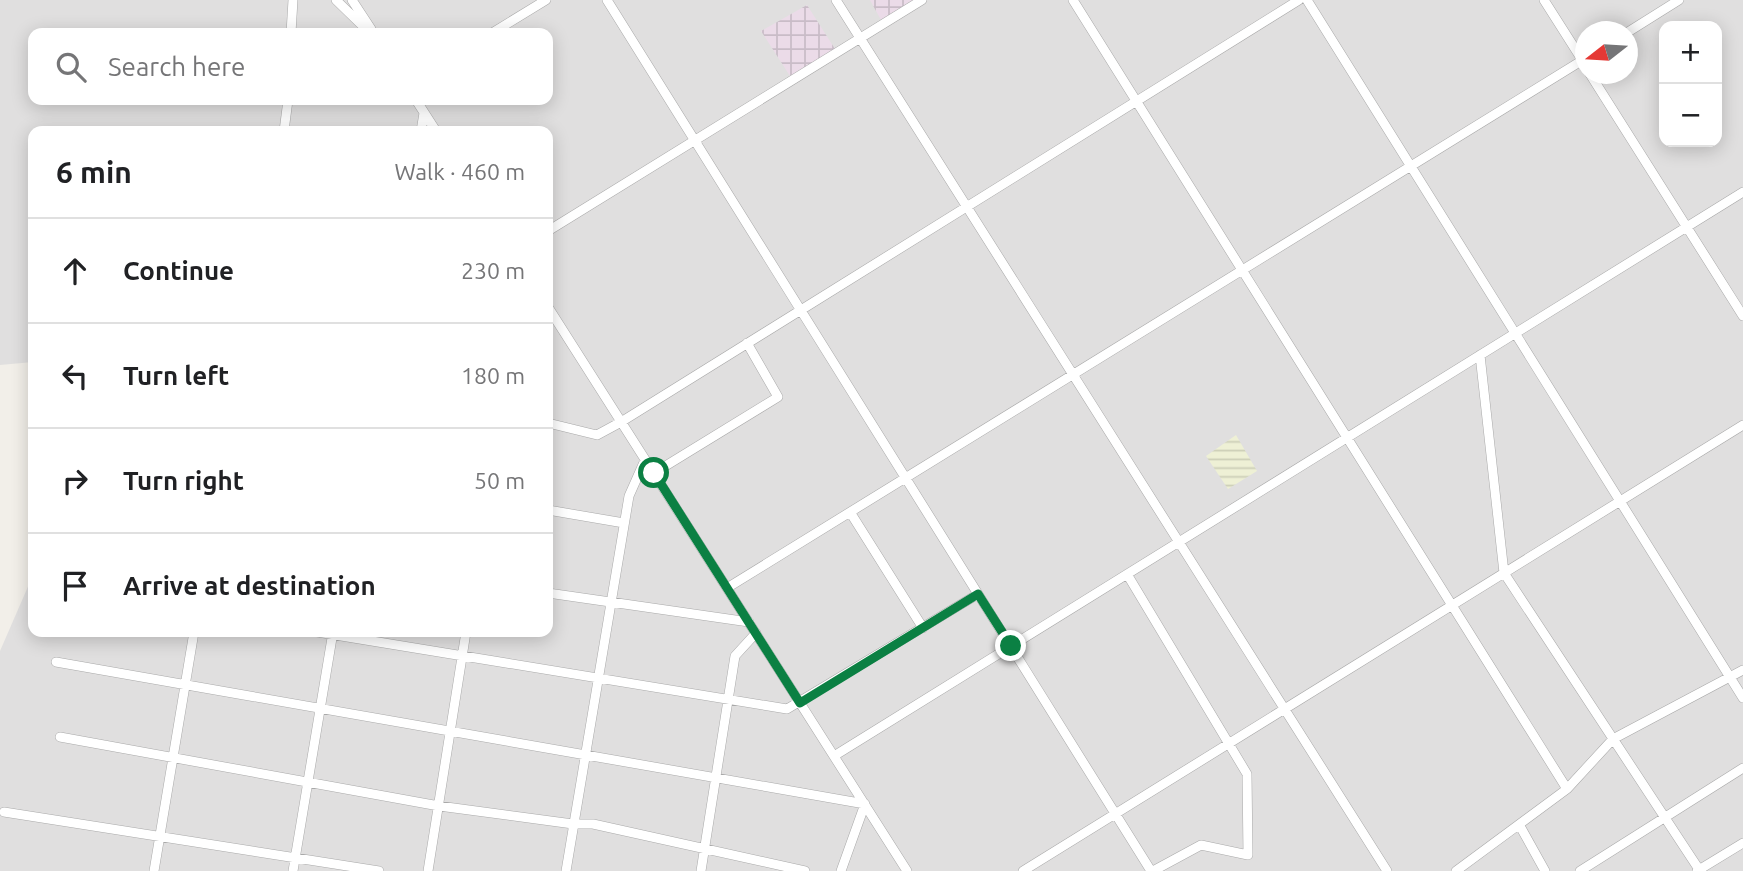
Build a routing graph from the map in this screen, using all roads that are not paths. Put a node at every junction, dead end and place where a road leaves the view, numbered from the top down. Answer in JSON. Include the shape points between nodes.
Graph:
{"nodes":[{"id":1,"x":293,"y":0,"type":"edge"},
{"id":2,"x":337,"y":0,"type":"edge"},
{"id":3,"x":352,"y":0,"type":"edge"},
{"id":4,"x":546,"y":0,"type":"edge"},
{"id":5,"x":607,"y":0,"type":"edge"},
{"id":6,"x":836,"y":0,"type":"edge"},
{"id":7,"x":922,"y":0,"type":"edge"},
{"id":8,"x":1073,"y":0,"type":"edge"},
{"id":9,"x":1299,"y":0,"type":"edge"},
{"id":10,"x":1307,"y":0,"type":"edge"},
{"id":11,"x":1544,"y":0,"type":"edge"},
{"id":12,"x":1679,"y":0,"type":"edge"},
{"id":13,"x":1638,"y":26,"type":"edge"},
{"id":14,"x":291,"y":28,"type":"edge"},
{"id":15,"x":367,"y":28,"type":"edge"},
{"id":16,"x":369,"y":28,"type":"edge"},
{"id":17,"x":500,"y":28,"type":"edge"},
{"id":18,"x":860,"y":38,"type":"junction"},
{"id":19,"x":1575,"y":47,"type":"edge"},
{"id":20,"x":1575,"y":66,"type":"edge"},
{"id":21,"x":1596,"y":84,"type":"edge"},
{"id":22,"x":1137,"y":101,"type":"junction"},
{"id":23,"x":287,"y":105,"type":"edge"},
{"id":24,"x":419,"y":105,"type":"edge"},
{"id":25,"x":424,"y":113,"type":"junction"},
{"id":26,"x":285,"y":126,"type":"edge"},
{"id":27,"x":422,"y":126,"type":"edge"},
{"id":28,"x":433,"y":126,"type":"edge"},
{"id":29,"x":695,"y":141,"type":"junction"},
{"id":30,"x":1411,"y":166,"type":"junction"},
{"id":31,"x":1743,"y":192,"type":"edge"},
{"id":32,"x":967,"y":206,"type":"junction"},
{"id":33,"x":1687,"y":227,"type":"junction"},
{"id":34,"x":553,"y":228,"type":"edge"},
{"id":35,"x":1244,"y":269,"type":"junction"},
{"id":36,"x":800,"y":310,"type":"junction"},
{"id":37,"x":553,"y":315,"type":"edge"},
{"id":38,"x":1743,"y":316,"type":"edge"},
{"id":39,"x":1514,"y":334,"type":"junction"},
{"id":40,"x":747,"y":343,"type":"junction"},
{"id":41,"x":1480,"y":355,"type":"junction"},
{"id":42,"x":1074,"y":374,"type":"junction"},
{"id":43,"x":621,"y":422,"type":"junction"},
{"id":44,"x":553,"y":424,"type":"edge"},
{"id":45,"x":1743,"y":425,"type":"edge"},
{"id":46,"x":1349,"y":436,"type":"junction"},
{"id":47,"x":645,"y":460,"type":"junction"},
{"id":48,"x":654,"y":473,"type":"junction"},
{"id":49,"x":906,"y":478,"type":"junction"},
{"id":50,"x":1621,"y":500,"type":"junction"},
{"id":51,"x":553,"y":511,"type":"edge"},
{"id":52,"x":850,"y":512,"type":"junction"},
{"id":53,"x":624,"y":523,"type":"junction"},
{"id":54,"x":1180,"y":541,"type":"junction"},
{"id":55,"x":1504,"y":573,"type":"junction"},
{"id":56,"x":1127,"y":575,"type":"junction"},
{"id":57,"x":727,"y":588,"type":"junction"},
{"id":58,"x":553,"y":594,"type":"edge"},
{"id":59,"x":978,"y":594,"type":"junction"},
{"id":60,"x":611,"y":604,"type":"junction"},
{"id":61,"x":1454,"y":605,"type":"junction"},
{"id":62,"x":749,"y":622,"type":"junction"},
{"id":63,"x":923,"y":628,"type":"junction"},
{"id":64,"x":756,"y":633,"type":"junction"},
{"id":65,"x":193,"y":637,"type":"edge"},
{"id":66,"x":332,"y":637,"type":"edge"},
{"id":67,"x":354,"y":637,"type":"edge"},
{"id":68,"x":465,"y":637,"type":"edge"},
{"id":69,"x":1011,"y":646,"type":"junction"},
{"id":70,"x":462,"y":658,"type":"junction"},
{"id":71,"x":56,"y":662,"type":"dead end"},
{"id":72,"x":1743,"y":670,"type":"edge"},
{"id":73,"x":1729,"y":678,"type":"junction"},
{"id":74,"x":598,"y":680,"type":"junction"},
{"id":75,"x":185,"y":684,"type":"junction"},
{"id":76,"x":1743,"y":698,"type":"edge"},
{"id":77,"x":728,"y":701,"type":"junction"},
{"id":78,"x":800,"y":703,"type":"junction"},
{"id":79,"x":320,"y":708,"type":"junction"},
{"id":80,"x":1286,"y":708,"type":"junction"},
{"id":81,"x":450,"y":731,"type":"junction"},
{"id":82,"x":60,"y":737,"type":"dead end"},
{"id":83,"x":1613,"y":739,"type":"junction"},
{"id":84,"x":1229,"y":743,"type":"junction"},
{"id":85,"x":585,"y":755,"type":"junction"},
{"id":86,"x":834,"y":756,"type":"junction"},
{"id":87,"x":173,"y":758,"type":"junction"},
{"id":88,"x":1743,"y":768,"type":"edge"},
{"id":89,"x":716,"y":778,"type":"junction"},
{"id":90,"x":307,"y":783,"type":"junction"},
{"id":91,"x":1567,"y":789,"type":"junction"},
{"id":92,"x":864,"y":804,"type":"junction"},
{"id":93,"x":439,"y":806,"type":"junction"},
{"id":94,"x":5,"y":812,"type":"dead end"},
{"id":95,"x":1116,"y":813,"type":"junction"},
{"id":96,"x":1666,"y":817,"type":"junction"},
{"id":97,"x":573,"y":824,"type":"junction"},
{"id":98,"x":1520,"y":826,"type":"junction"},
{"id":99,"x":160,"y":835,"type":"junction"},
{"id":100,"x":1743,"y":842,"type":"edge"},
{"id":101,"x":705,"y":847,"type":"junction"},
{"id":102,"x":295,"y":858,"type":"junction"},
{"id":103,"x":154,"y":871,"type":"edge"},
{"id":104,"x":293,"y":871,"type":"edge"},
{"id":105,"x":379,"y":871,"type":"edge"},
{"id":106,"x":428,"y":871,"type":"edge"},
{"id":107,"x":566,"y":871,"type":"edge"},
{"id":108,"x":701,"y":871,"type":"edge"},
{"id":109,"x":805,"y":871,"type":"edge"},
{"id":110,"x":841,"y":871,"type":"edge"},
{"id":111,"x":907,"y":871,"type":"edge"},
{"id":112,"x":1023,"y":871,"type":"edge"},
{"id":113,"x":1152,"y":871,"type":"edge"},
{"id":114,"x":1387,"y":871,"type":"edge"},
{"id":115,"x":1456,"y":871,"type":"edge"},
{"id":116,"x":1545,"y":871,"type":"edge"},
{"id":117,"x":1580,"y":871,"type":"edge"},
{"id":118,"x":1698,"y":871,"type":"edge"}],
"edges":[{"from":1,"to":14,"type":"street"},
{"from":2,"to":15,"type":"street"},
{"from":3,"to":16,"type":"street"},
{"from":4,"to":17,"type":"street"},
{"from":5,"to":29,"type":"street"},
{"from":6,"to":18,"type":"street"},
{"from":7,"to":18,"type":"street"},
{"from":8,"to":22,"type":"street"},
{"from":9,"to":22,"type":"street"},
{"from":10,"to":30,"type":"street"},
{"from":11,"to":19,"type":"street"},
{"from":12,"to":13,"type":"street"},
{"from":18,"to":29,"type":"street"},
{"from":18,"to":32,"type":"street"},
{"from":20,"to":30,"type":"street"},
{"from":21,"to":33,"type":"street"},
{"from":22,"to":32,"type":"street"},
{"from":22,"to":35,"type":"street"},
{"from":23,"to":26,"type":"street"},
{"from":24,"to":25,"type":"street"},
{"from":25,"to":27,"type":"street"},
{"from":25,"to":28,"type":"street"},
{"from":29,"to":34,"type":"street"},
{"from":29,"to":36,"type":"street"},
{"from":30,"to":35,"type":"street"},
{"from":30,"to":39,"type":"street"},
{"from":31,"to":33,"type":"street"},
{"from":32,"to":36,"type":"street"},
{"from":32,"to":42,"type":"street"},
{"from":33,"to":38,"type":"street"},
{"from":33,"to":39,"type":"street"},
{"from":35,"to":42,"type":"street"},
{"from":35,"to":46,"type":"street"},
{"from":36,"to":40,"type":"street"},
{"from":36,"to":49,"type":"street"},
{"from":37,"to":43,"type":"street"},
{"from":39,"to":41,"type":"street"},
{"from":39,"to":50,"type":"street"},
{"from":40,"to":43,"type":"street"},
{"from":40,"to":48,"type":"street","via":[[778,397]]},
{"from":41,"to":46,"type":"street"},
{"from":41,"to":55,"type":"street"},
{"from":42,"to":49,"type":"street"},
{"from":42,"to":54,"type":"street"},
{"from":43,"to":44,"type":"street","via":[[597,435]]},
{"from":43,"to":47,"type":"street"},
{"from":45,"to":50,"type":"street"},
{"from":46,"to":54,"type":"street"},
{"from":46,"to":61,"type":"street"},
{"from":47,"to":48,"type":"street"},
{"from":47,"to":53,"type":"street","via":[[629,496]]},
{"from":48,"to":57,"type":"street"},
{"from":49,"to":52,"type":"street"},
{"from":49,"to":59,"type":"street"},
{"from":50,"to":55,"type":"street"},
{"from":50,"to":73,"type":"street"},
{"from":51,"to":53,"type":"street"},
{"from":52,"to":57,"type":"street"},
{"from":52,"to":63,"type":"street"},
{"from":53,"to":60,"type":"street"},
{"from":54,"to":56,"type":"street"},
{"from":54,"to":80,"type":"street"},
{"from":55,"to":61,"type":"street"},
{"from":55,"to":83,"type":"street"},
{"from":56,"to":69,"type":"street"},
{"from":56,"to":84,"type":"street"},
{"from":57,"to":62,"type":"street"},
{"from":58,"to":60,"type":"street"},
{"from":59,"to":63,"type":"street"},
{"from":59,"to":69,"type":"street"},
{"from":60,"to":62,"type":"street"},
{"from":60,"to":74,"type":"street"},
{"from":61,"to":80,"type":"street"},
{"from":61,"to":91,"type":"street"},
{"from":62,"to":64,"type":"street"},
{"from":63,"to":78,"type":"street"},
{"from":64,"to":77,"type":"street","via":[[735,656]]},
{"from":64,"to":78,"type":"street"},
{"from":65,"to":75,"type":"street"},
{"from":66,"to":79,"type":"street"},
{"from":67,"to":70,"type":"street"},
{"from":68,"to":70,"type":"street"},
{"from":69,"to":86,"type":"street"},
{"from":69,"to":95,"type":"street"},
{"from":70,"to":74,"type":"street"},
{"from":70,"to":81,"type":"street"},
{"from":71,"to":75,"type":"street"},
{"from":72,"to":73,"type":"street"},
{"from":73,"to":76,"type":"street"},
{"from":73,"to":83,"type":"street"},
{"from":74,"to":77,"type":"street"},
{"from":74,"to":85,"type":"street"},
{"from":75,"to":79,"type":"street"},
{"from":75,"to":87,"type":"street"},
{"from":77,"to":78,"type":"street","via":[[787,709]]},
{"from":77,"to":89,"type":"street"},
{"from":78,"to":86,"type":"street"},
{"from":79,"to":81,"type":"street"},
{"from":79,"to":90,"type":"street"},
{"from":80,"to":84,"type":"street"},
{"from":80,"to":114,"type":"street"},
{"from":81,"to":85,"type":"street"},
{"from":81,"to":93,"type":"street"},
{"from":82,"to":87,"type":"street"},
{"from":83,"to":91,"type":"street"},
{"from":83,"to":96,"type":"street"},
{"from":84,"to":95,"type":"street"},
{"from":84,"to":113,"type":"street","via":[[1247,774],[1248,855],[1200,845]]},
{"from":85,"to":89,"type":"street"},
{"from":85,"to":97,"type":"street"},
{"from":86,"to":92,"type":"street"},
{"from":87,"to":90,"type":"street"},
{"from":87,"to":99,"type":"street"},
{"from":88,"to":96,"type":"street"},
{"from":89,"to":92,"type":"street"},
{"from":89,"to":101,"type":"street"},
{"from":90,"to":93,"type":"street"},
{"from":90,"to":102,"type":"street"},
{"from":91,"to":98,"type":"street"},
{"from":92,"to":110,"type":"street"},
{"from":92,"to":111,"type":"street"},
{"from":93,"to":97,"type":"street"},
{"from":93,"to":106,"type":"street"},
{"from":94,"to":99,"type":"street"},
{"from":95,"to":112,"type":"street"},
{"from":95,"to":113,"type":"street"},
{"from":96,"to":117,"type":"street"},
{"from":96,"to":118,"type":"street"},
{"from":97,"to":101,"type":"street"},
{"from":97,"to":107,"type":"street"},
{"from":98,"to":115,"type":"street"},
{"from":98,"to":116,"type":"street"},
{"from":99,"to":102,"type":"street"},
{"from":99,"to":103,"type":"street"},
{"from":100,"to":118,"type":"street"},
{"from":101,"to":108,"type":"street"},
{"from":101,"to":109,"type":"street"},
{"from":102,"to":104,"type":"street"},
{"from":102,"to":105,"type":"street"}]}
